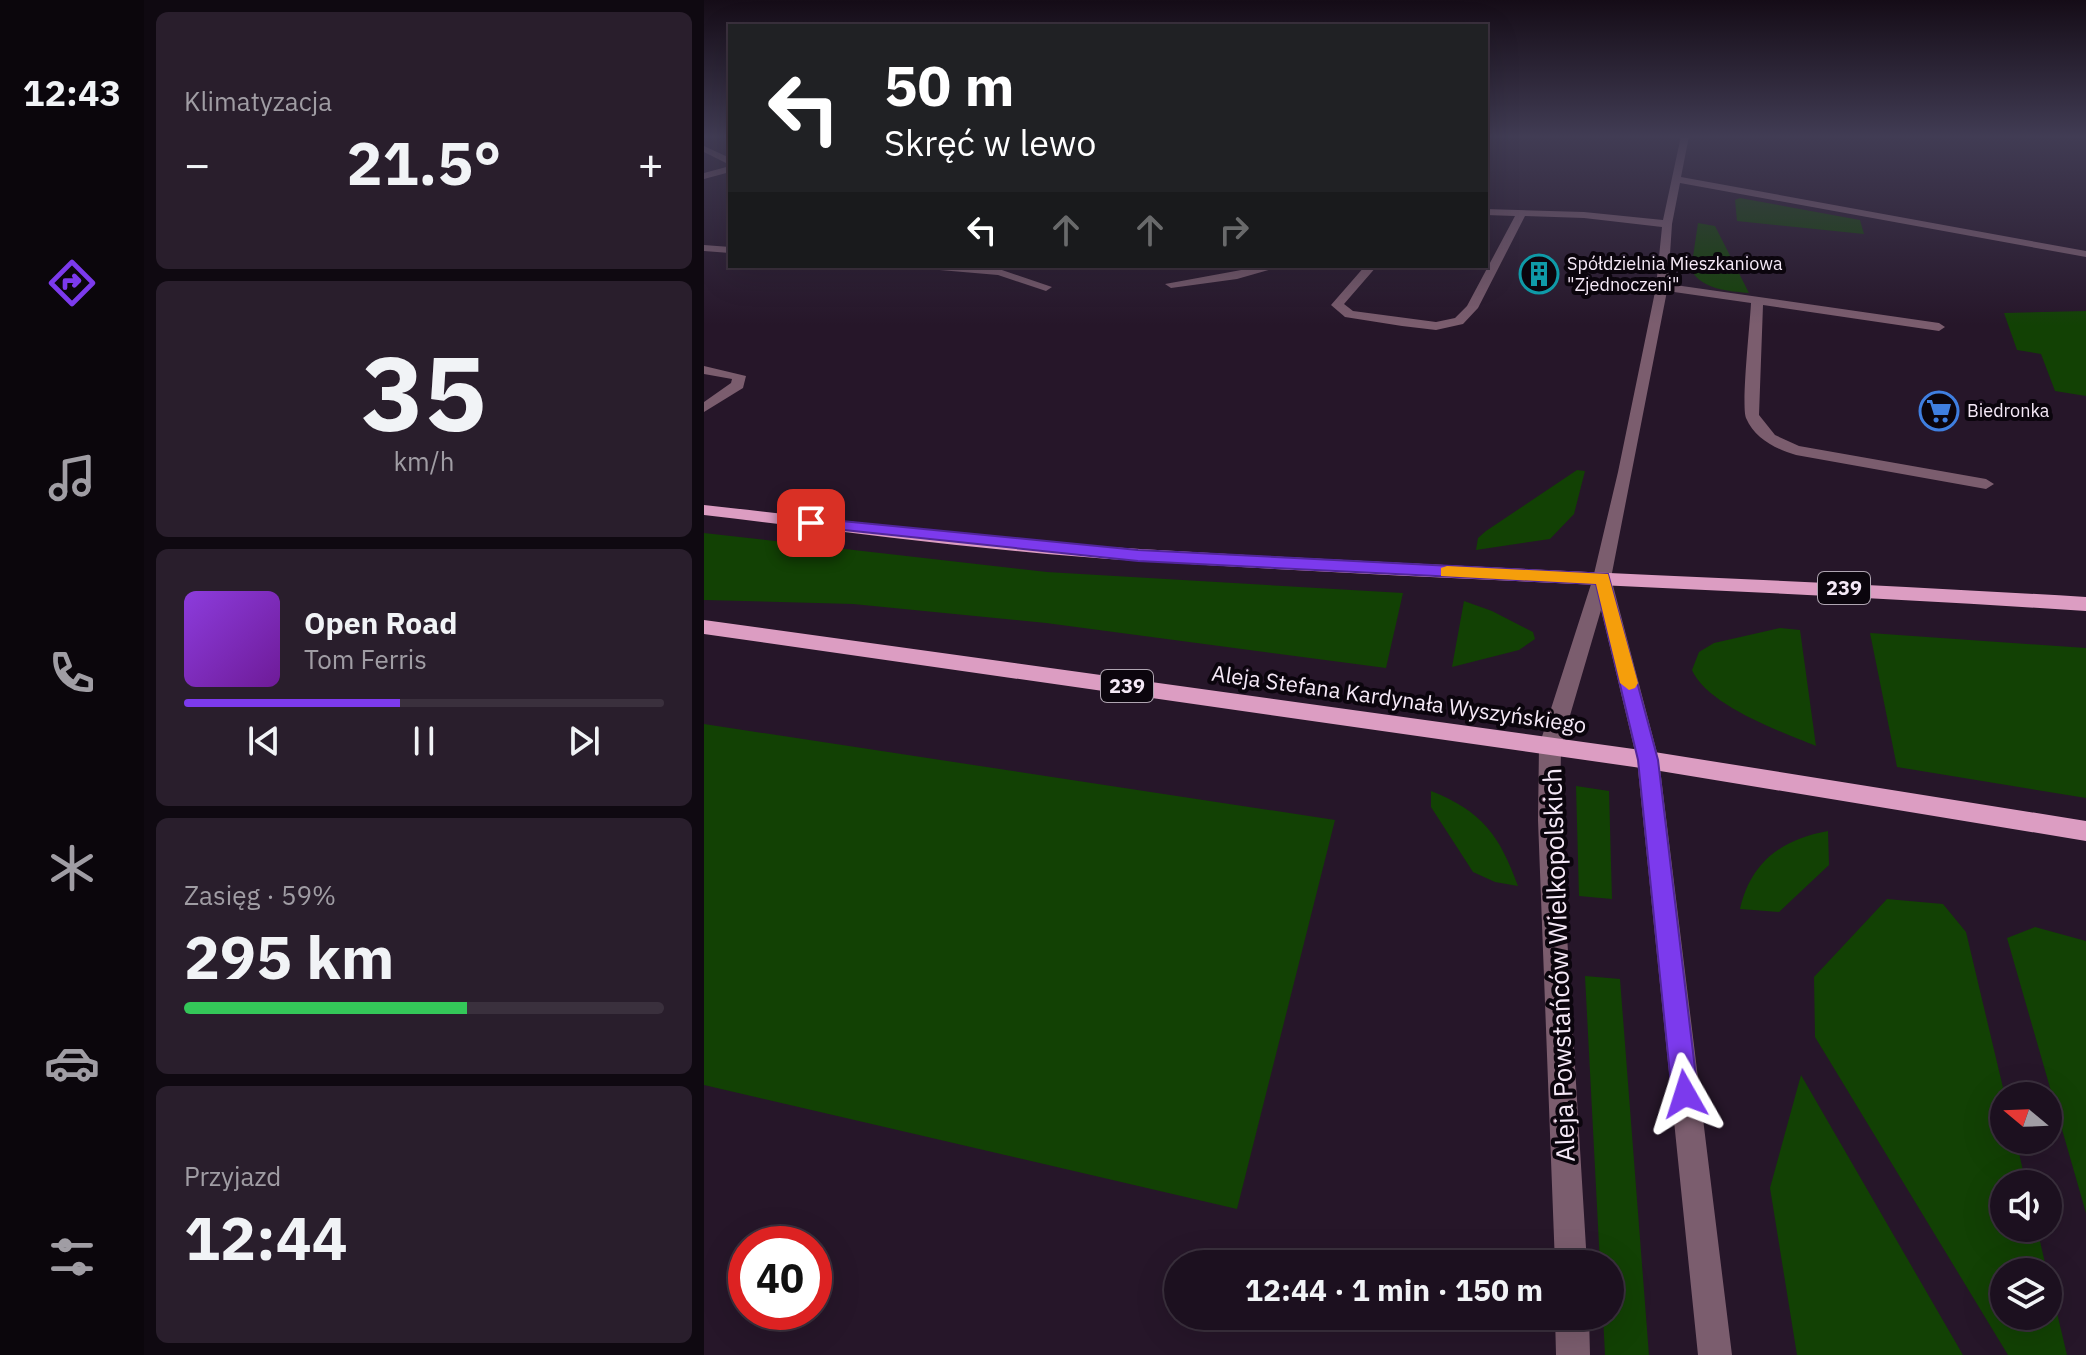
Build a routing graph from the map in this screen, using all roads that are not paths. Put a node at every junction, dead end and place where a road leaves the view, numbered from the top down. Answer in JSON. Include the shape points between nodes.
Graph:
{"nodes":[{"id":1,"x":1672,"y":199,"type":"edge"},
{"id":2,"x":1787,"y":199,"type":"edge"},
{"id":3,"x":1488,"y":212,"type":"edge"},
{"id":4,"x":1522,"y":213,"type":"junction"},
{"id":5,"x":1667,"y":224,"type":"junction"},
{"id":6,"x":704,"y":248,"type":"edge"},
{"id":7,"x":728,"y":250,"type":"edge"},
{"id":8,"x":2086,"y":254,"type":"edge"},
{"id":9,"x":1492,"y":256,"type":"edge"},
{"id":10,"x":952,"y":268,"type":"edge"},
{"id":11,"x":1268,"y":268,"type":"edge"},
{"id":12,"x":1369,"y":268,"type":"edge"},
{"id":13,"x":1487,"y":268,"type":"edge"},
{"id":14,"x":1171,"y":284,"type":"dead end"},
{"id":15,"x":1046,"y":287,"type":"dead end"},
{"id":16,"x":1662,"y":287,"type":"junction"},
{"id":17,"x":1757,"y":301,"type":"junction"},
{"id":18,"x":1939,"y":327,"type":"dead end"},
{"id":19,"x":704,"y":370,"type":"edge"},
{"id":20,"x":704,"y":408,"type":"edge"},
{"id":21,"x":1986,"y":484,"type":"dead end"},
{"id":22,"x":704,"y":510,"type":"edge"},
{"id":23,"x":1602,"y":578,"type":"junction"},
{"id":24,"x":2086,"y":604,"type":"edge"},
{"id":25,"x":704,"y":627,"type":"edge"},
{"id":26,"x":1550,"y":746,"type":"junction"},
{"id":27,"x":1648,"y":760,"type":"junction"},
{"id":28,"x":2086,"y":831,"type":"edge"},
{"id":29,"x":1570,"y":1250,"type":"edge"},
{"id":30,"x":1572,"y":1330,"type":"edge"},
{"id":31,"x":1573,"y":1355,"type":"edge"},
{"id":32,"x":1715,"y":1355,"type":"edge"}],
"edges":[{"from":1,"to":5,"type":"street","name":"Aleja Powstańców Wielkopolskich"},
{"from":2,"to":8,"type":"street"},
{"from":3,"to":4,"type":"street"},
{"from":4,"to":5,"type":"street"},
{"from":4,"to":9,"type":"street"},
{"from":5,"to":16,"type":"street","name":"Aleja Powstańców Wielkopolskich"},
{"from":6,"to":7,"type":"street"},
{"from":10,"to":15,"type":"street","via":[[999,272]]},
{"from":11,"to":14,"type":"street"},
{"from":12,"to":13,"type":"street","via":[[1337,305],[1349,314],[1436,326],[1459,321],[1472,308]]},
{"from":16,"to":17,"type":"street"},
{"from":16,"to":23,"type":"street","name":"Aleja Powstańców Wielkopolskich"},
{"from":17,"to":18,"type":"street"},
{"from":17,"to":21,"type":"street","via":[[1752,415],[1775,444]]},
{"from":19,"to":20,"type":"street","via":[[739,376],[738,385]]},
{"from":22,"to":23,"type":"main road","number":"239","via":[[1138,555]]},
{"from":23,"to":24,"type":"main road","number":"239"},
{"from":23,"to":26,"type":"street","name":"Aleja Powstańców Wielkopolskich"},
{"from":23,"to":27,"type":"street","name":"Aleja Powstańców Wielkopolskich"},
{"from":25,"to":26,"type":"main road","name":"Aleja Stefana Kardynała Wyszyńskiego","number":"239"},
{"from":26,"to":27,"type":"main road","name":"Aleja Stefana Kardynała Wyszyńskiego","number":"239"},
{"from":26,"to":29,"type":"street","name":"Aleja Powstańców Wielkopolskich"},
{"from":27,"to":28,"type":"main road","name":"Aleja Stefana Kardynała Wyszyńskiego","number":"239"},
{"from":27,"to":32,"type":"street","name":"Aleja Powstańców Wielkopolskich"},
{"from":30,"to":31,"type":"street"}]}
